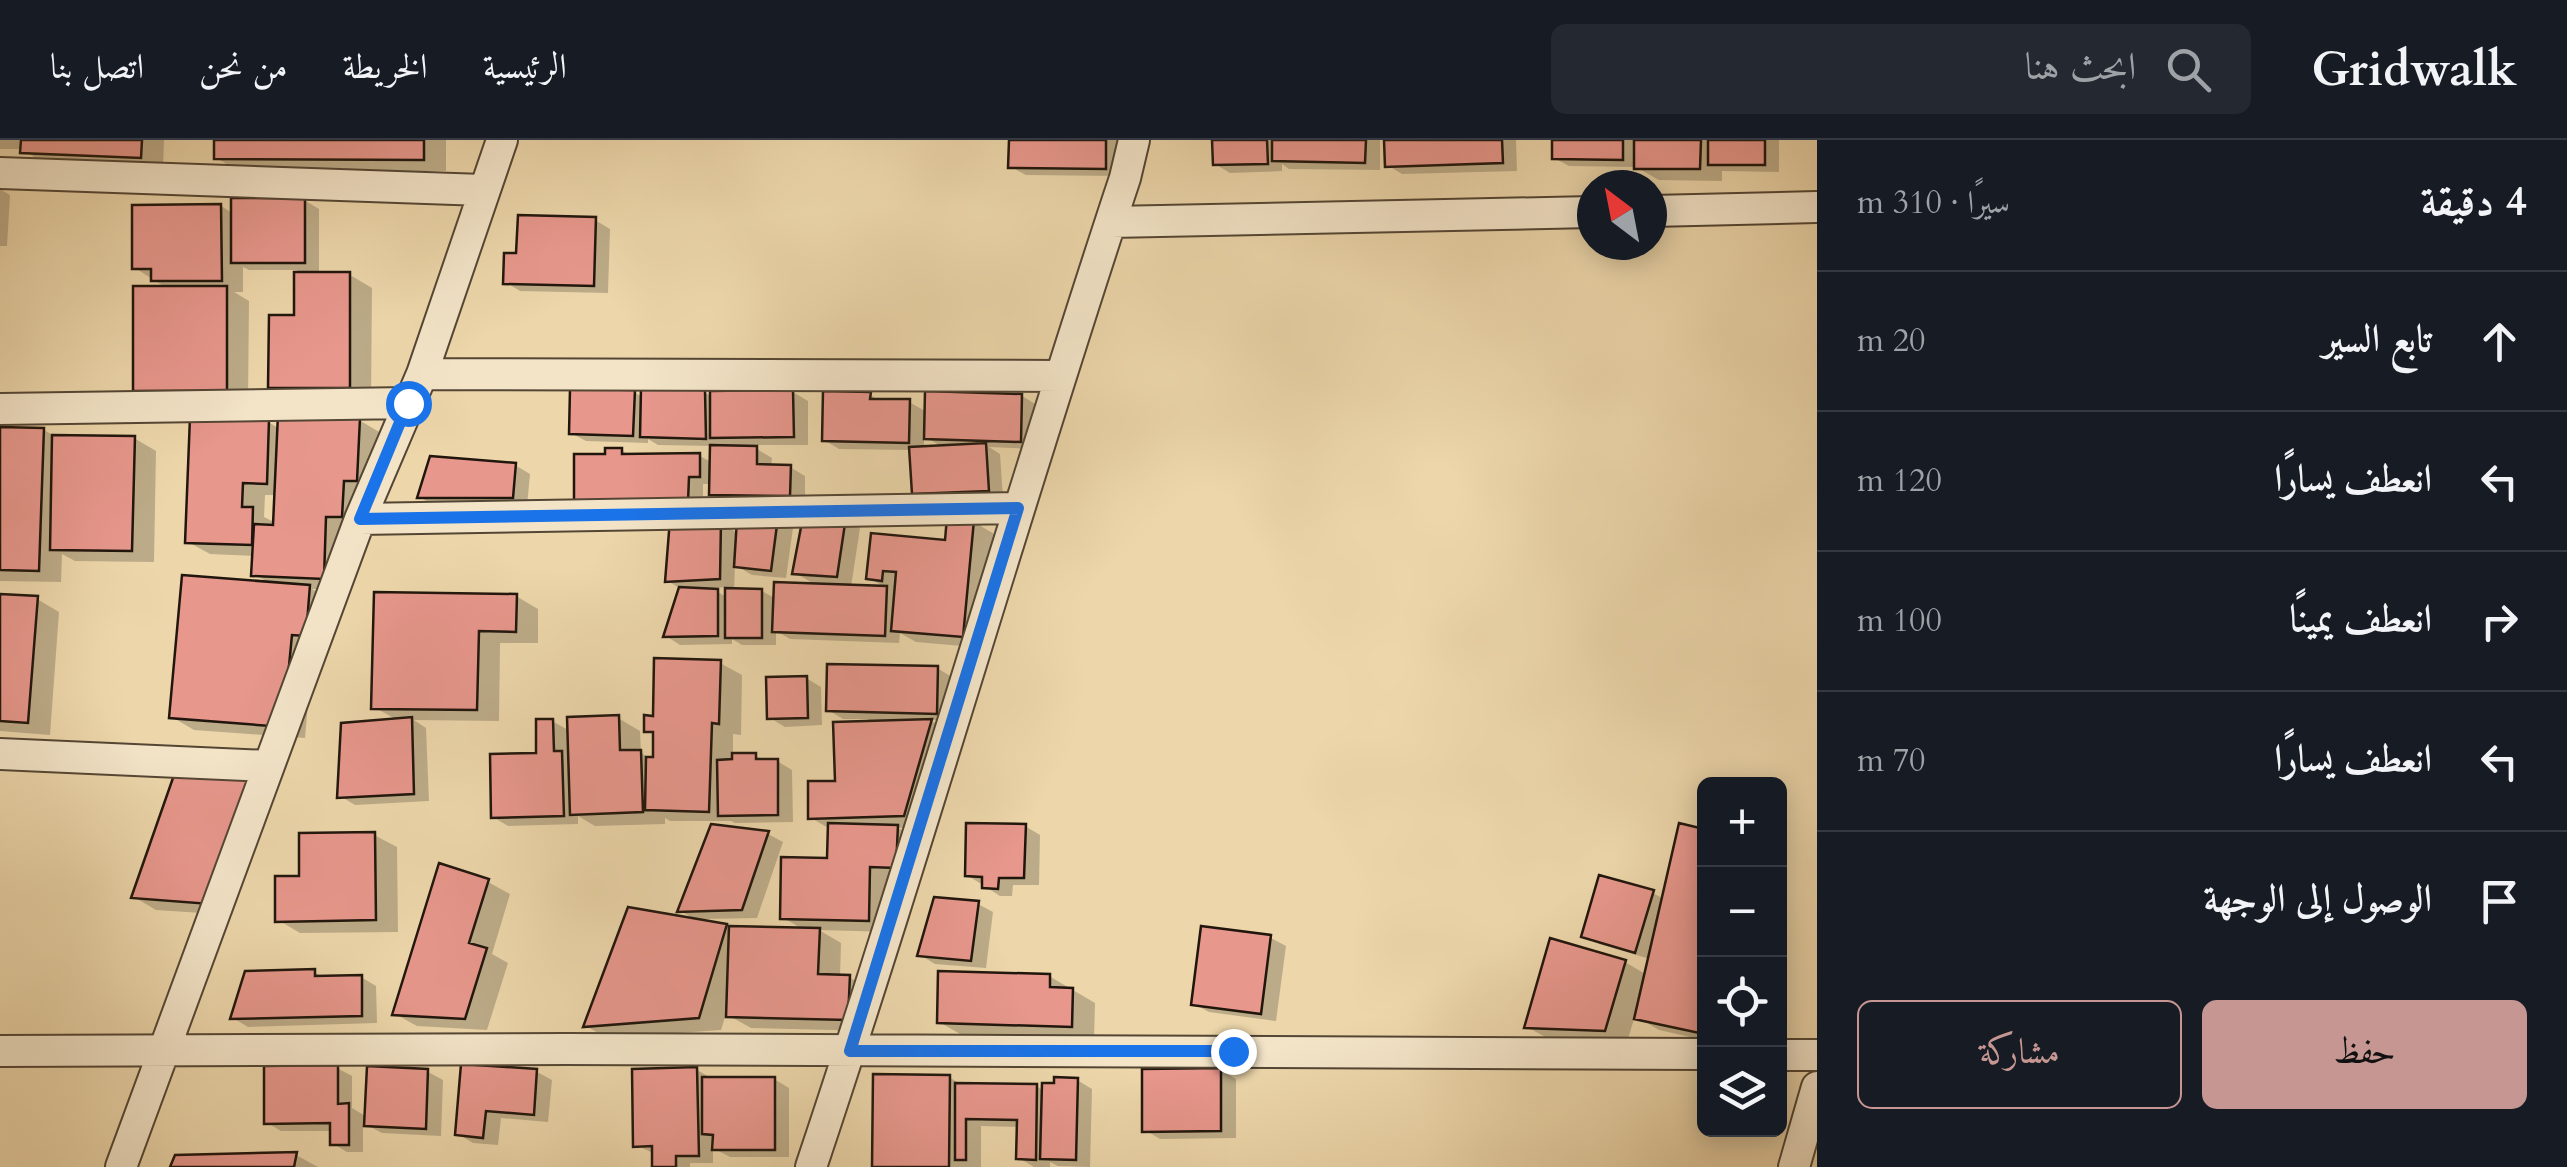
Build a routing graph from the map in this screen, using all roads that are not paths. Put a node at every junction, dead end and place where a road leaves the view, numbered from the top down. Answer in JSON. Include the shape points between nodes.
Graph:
{"nodes":[{"id":1,"x":502,"y":140,"type":"edge"},
{"id":2,"x":1134,"y":140,"type":"edge"},
{"id":3,"x":0,"y":173,"type":"edge"},
{"id":4,"x":483,"y":190,"type":"junction"},
{"id":5,"x":1817,"y":208,"type":"edge"},
{"id":6,"x":1667,"y":211,"type":"edge"},
{"id":7,"x":1577,"y":212,"type":"edge"},
{"id":8,"x":1111,"y":222,"type":"junction"},
{"id":9,"x":422,"y":374,"type":"junction"},
{"id":10,"x":1061,"y":376,"type":"junction"},
{"id":11,"x":408,"y":403,"type":"junction"},
{"id":12,"x":0,"y":409,"type":"edge"},
{"id":13,"x":1018,"y":508,"type":"junction"},
{"id":14,"x":360,"y":519,"type":"junction"},
{"id":15,"x":0,"y":754,"type":"edge"},
{"id":16,"x":268,"y":766,"type":"junction"},
{"id":17,"x":166,"y":1049,"type":"junction"},
{"id":18,"x":850,"y":1051,"type":"junction"},
{"id":19,"x":0,"y":1052,"type":"edge"},
{"id":20,"x":1697,"y":1054,"type":"edge"},
{"id":21,"x":1787,"y":1055,"type":"edge"},
{"id":22,"x":1817,"y":1055,"type":"edge"},
{"id":23,"x":1817,"y":1086,"type":"edge"},
{"id":24,"x":121,"y":1167,"type":"edge"},
{"id":25,"x":812,"y":1167,"type":"edge"},
{"id":26,"x":1794,"y":1167,"type":"edge"}],
"edges":[{"from":1,"to":4,"type":"street"},
{"from":2,"to":8,"type":"street"},
{"from":3,"to":4,"type":"street"},
{"from":4,"to":9,"type":"street"},
{"from":5,"to":6,"type":"street"},
{"from":7,"to":8,"type":"street"},
{"from":8,"to":10,"type":"street"},
{"from":9,"to":10,"type":"street"},
{"from":9,"to":11,"type":"street"},
{"from":10,"to":13,"type":"street"},
{"from":11,"to":12,"type":"street"},
{"from":11,"to":14,"type":"street"},
{"from":13,"to":14,"type":"street"},
{"from":13,"to":18,"type":"street"},
{"from":14,"to":16,"type":"street"},
{"from":15,"to":16,"type":"street"},
{"from":16,"to":17,"type":"street"},
{"from":17,"to":18,"type":"street"},
{"from":17,"to":19,"type":"street"},
{"from":17,"to":24,"type":"street"},
{"from":18,"to":20,"type":"street"},
{"from":18,"to":25,"type":"street"},
{"from":21,"to":22,"type":"street"},
{"from":23,"to":26,"type":"street"}]}
